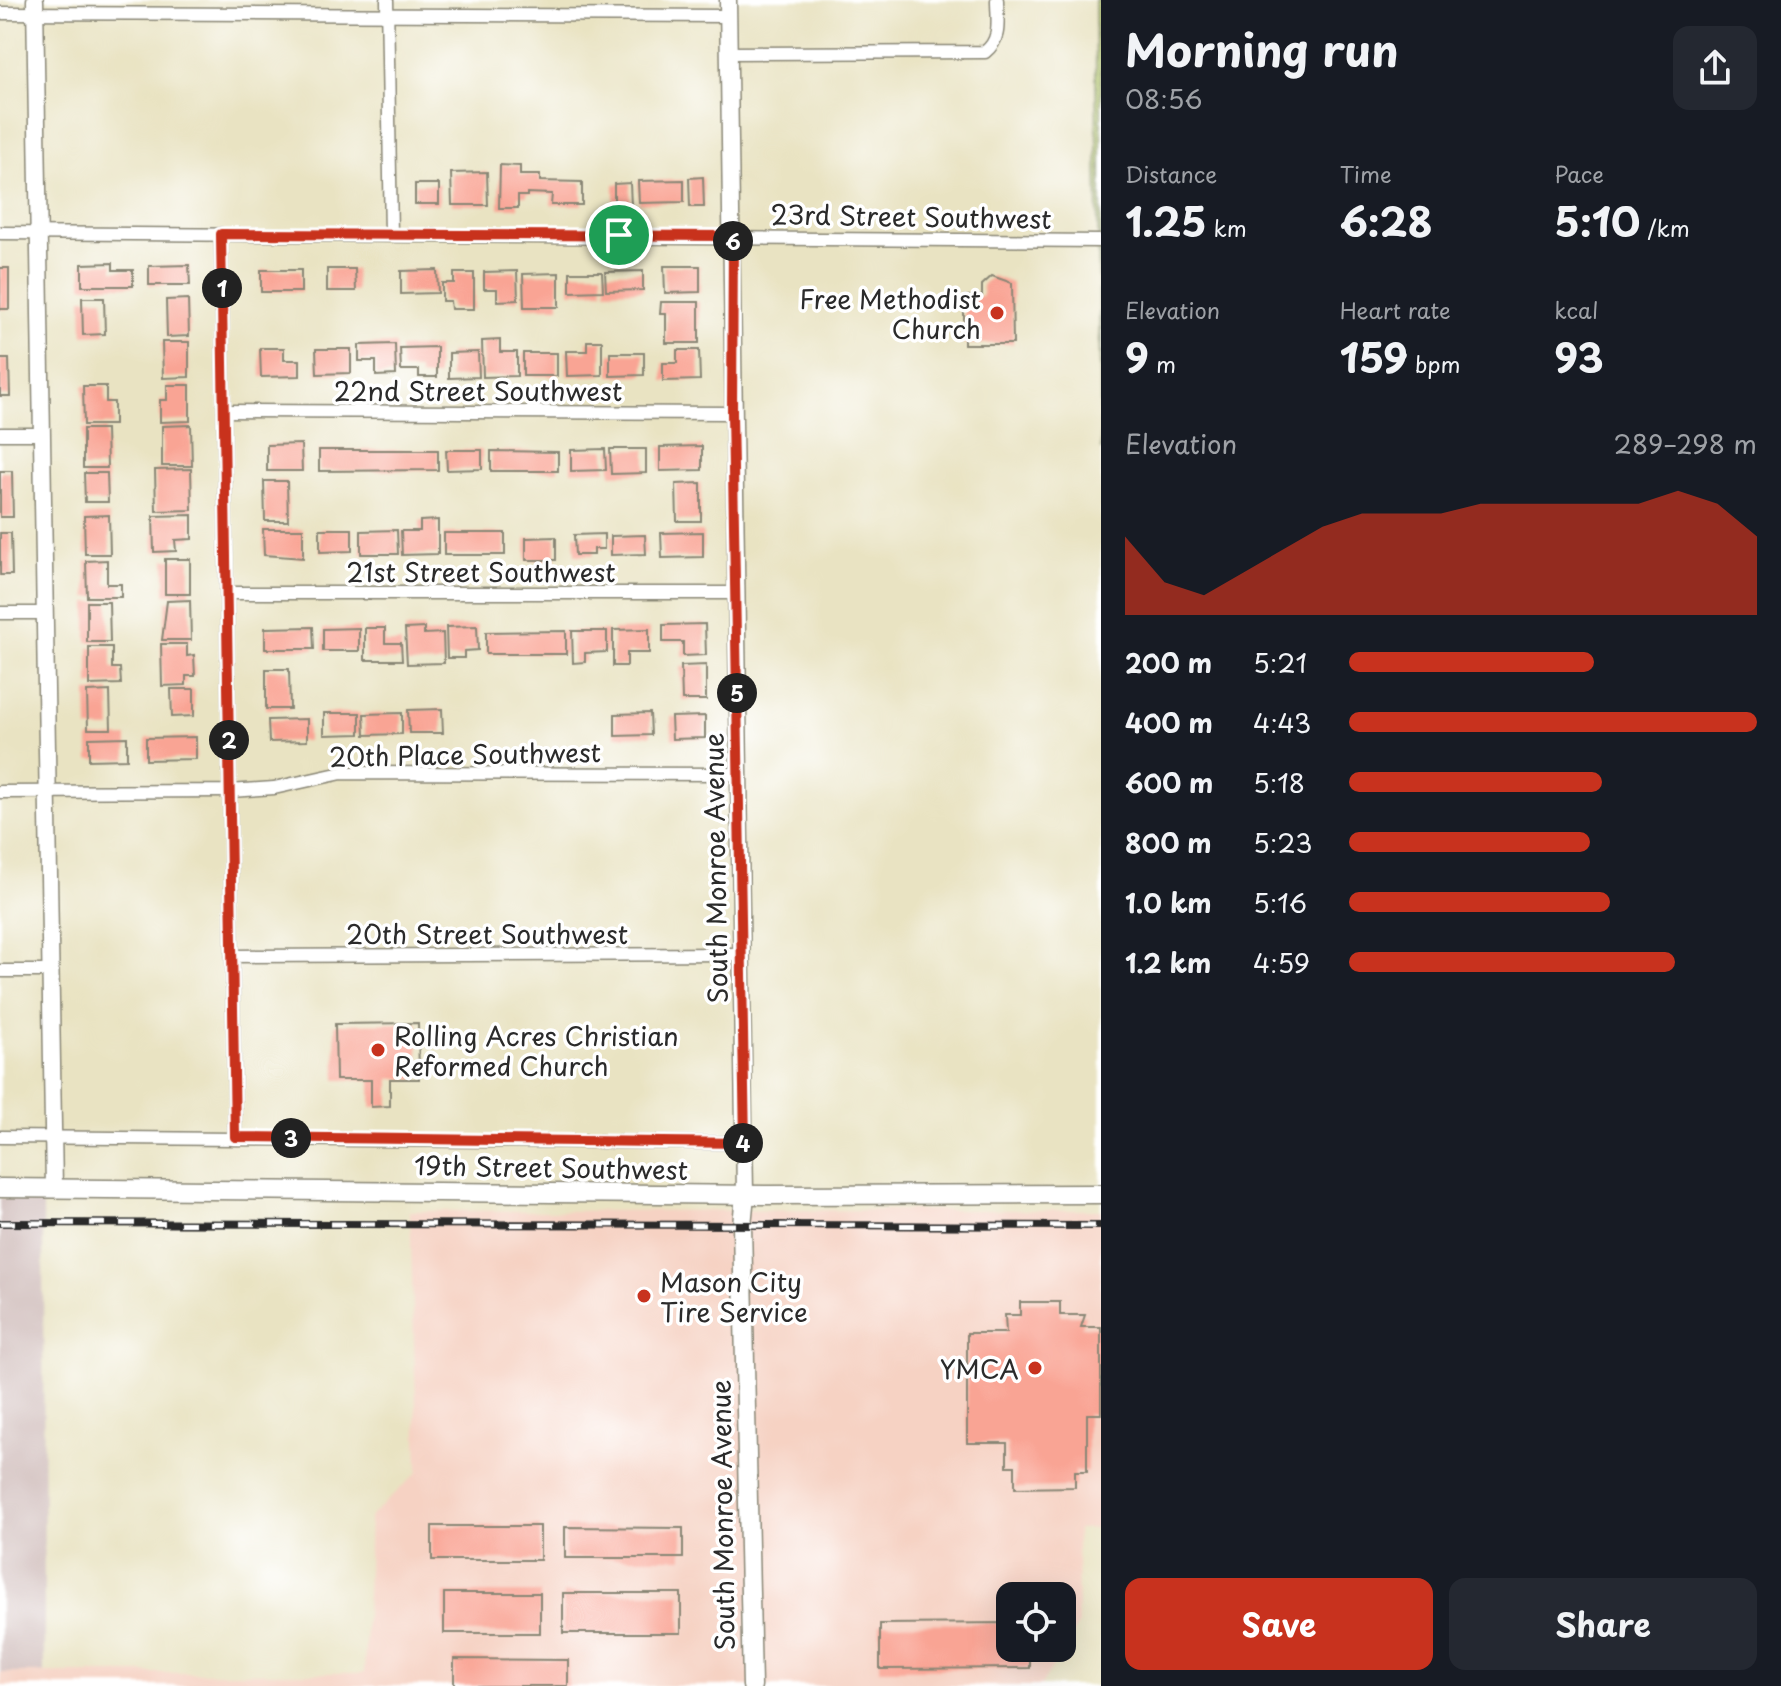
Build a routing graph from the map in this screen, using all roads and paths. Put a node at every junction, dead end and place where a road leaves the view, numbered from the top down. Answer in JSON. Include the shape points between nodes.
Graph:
{"nodes":[{"id":1,"x":387,"y":0,"type":"edge"},
{"id":2,"x":997,"y":0,"type":"edge"},
{"id":3,"x":36,"y":7,"type":"edge"},
{"id":4,"x":728,"y":8,"type":"edge"},
{"id":5,"x":0,"y":13,"type":"edge"},
{"id":6,"x":387,"y":15,"type":"junction"},
{"id":7,"x":729,"y":53,"type":"junction"},
{"id":8,"x":0,"y":233,"type":"edge"},
{"id":9,"x":39,"y":233,"type":"junction"},
{"id":10,"x":221,"y":234,"type":"junction"},
{"id":11,"x":391,"y":235,"type":"junction"},
{"id":12,"x":733,"y":236,"type":"junction"},
{"id":13,"x":1101,"y":241,"type":"edge"},
{"id":14,"x":224,"y":411,"type":"junction"},
{"id":15,"x":732,"y":413,"type":"junction"},
{"id":16,"x":0,"y":434,"type":"edge"},
{"id":17,"x":42,"y":434,"type":"junction"},
{"id":18,"x":227,"y":593,"type":"junction"},
{"id":19,"x":736,"y":593,"type":"junction"},
{"id":20,"x":0,"y":613,"type":"edge"},
{"id":21,"x":45,"y":613,"type":"junction"},
{"id":22,"x":739,"y":774,"type":"junction"},
{"id":23,"x":230,"y":791,"type":"junction"},
{"id":24,"x":0,"y":792,"type":"edge"},
{"id":25,"x":48,"y":792,"type":"junction"},
{"id":26,"x":742,"y":954,"type":"junction"},
{"id":27,"x":232,"y":956,"type":"junction"},
{"id":28,"x":0,"y":971,"type":"edge"},
{"id":29,"x":51,"y":971,"type":"junction"},
{"id":30,"x":0,"y":1137,"type":"edge"},
{"id":31,"x":53,"y":1137,"type":"junction"},
{"id":32,"x":235,"y":1137,"type":"junction"},
{"id":33,"x":745,"y":1143,"type":"junction"},
{"id":34,"x":0,"y":1188,"type":"edge"},
{"id":35,"x":54,"y":1189,"type":"junction"},
{"id":36,"x":1101,"y":1194,"type":"edge"},
{"id":37,"x":745,"y":1195,"type":"junction"},
{"id":38,"x":752,"y":1686,"type":"edge"}],
"edges":[{"from":1,"to":6,"type":"street"},
{"from":2,"to":7,"type":"street","via":[[998,34],[985,52]]},
{"from":3,"to":5,"type":"street"},
{"from":3,"to":6,"type":"street"},
{"from":3,"to":9,"type":"street"},
{"from":4,"to":6,"type":"street"},
{"from":4,"to":7,"type":"street","name":"South Monroe Avenue"},
{"from":6,"to":11,"type":"street"},
{"from":7,"to":12,"type":"street","name":"South Monroe Avenue"},
{"from":8,"to":9,"type":"street","name":"23rd Street Southwest"},
{"from":9,"to":10,"type":"street","name":"23rd Street Southwest"},
{"from":9,"to":17,"type":"street"},
{"from":10,"to":11,"type":"street","name":"23rd Street Southwest"},
{"from":10,"to":14,"type":"street"},
{"from":11,"to":12,"type":"street","name":"23rd Street Southwest"},
{"from":12,"to":13,"type":"street","name":"23rd Street Southwest"},
{"from":12,"to":15,"type":"street","name":"South Monroe Avenue"},
{"from":14,"to":15,"type":"street","name":"22nd Street Southwest"},
{"from":14,"to":18,"type":"street"},
{"from":15,"to":19,"type":"street","name":"South Monroe Avenue"},
{"from":16,"to":17,"type":"street"},
{"from":17,"to":21,"type":"street"},
{"from":18,"to":19,"type":"street","name":"21st Street Southwest"},
{"from":18,"to":23,"type":"street"},
{"from":19,"to":22,"type":"street","name":"South Monroe Avenue"},
{"from":20,"to":21,"type":"street"},
{"from":21,"to":25,"type":"street"},
{"from":22,"to":23,"type":"street","name":"20th Place Southwest","via":[[342,773],[274,788]]},
{"from":22,"to":26,"type":"street","name":"South Monroe Avenue"},
{"from":23,"to":25,"type":"street","name":"20th Place Southwest"},
{"from":23,"to":27,"type":"street"},
{"from":24,"to":25,"type":"street","name":"20th Place Southwest"},
{"from":25,"to":29,"type":"street"},
{"from":26,"to":27,"type":"street","name":"20th Street Southwest"},
{"from":26,"to":33,"type":"street","name":"South Monroe Avenue"},
{"from":27,"to":32,"type":"street"},
{"from":28,"to":29,"type":"street"},
{"from":29,"to":31,"type":"street"},
{"from":30,"to":31,"type":"street"},
{"from":31,"to":32,"type":"street"},
{"from":31,"to":35,"type":"street"},
{"from":32,"to":33,"type":"street"},
{"from":33,"to":37,"type":"street","name":"South Monroe Avenue"},
{"from":34,"to":35,"type":"main road","name":"19th Street Southwest"},
{"from":35,"to":37,"type":"main road","name":"19th Street Southwest"},
{"from":36,"to":37,"type":"main road","name":"19th Street Southwest"},
{"from":37,"to":38,"type":"main road","name":"South Monroe Avenue"}]}
